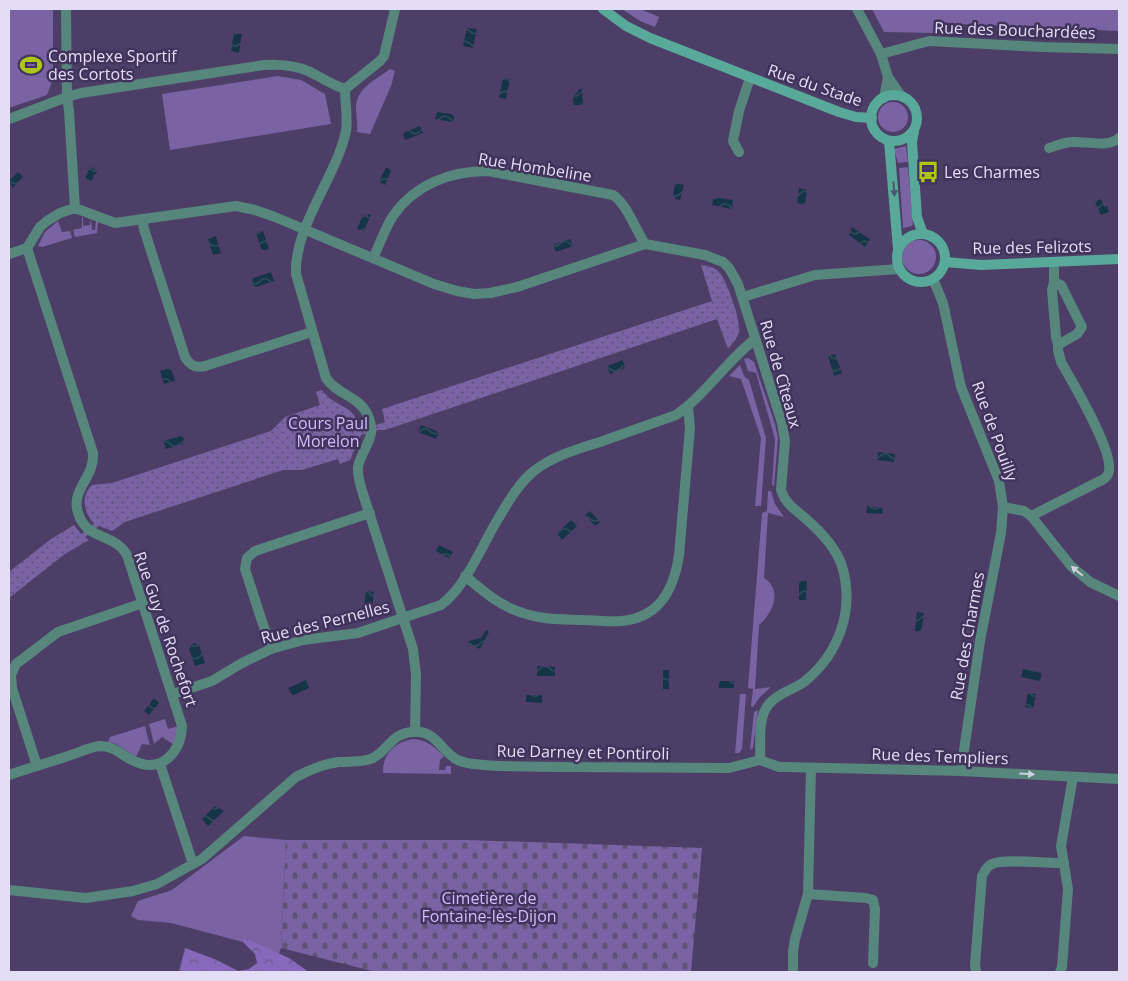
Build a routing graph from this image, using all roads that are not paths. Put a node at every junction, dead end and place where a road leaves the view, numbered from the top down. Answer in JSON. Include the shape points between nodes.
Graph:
{"nodes":[{"id":1,"x":66,"y":9,"type":"edge"},
{"id":2,"x":395,"y":9,"type":"edge"},
{"id":3,"x":603,"y":9,"type":"edge"},
{"id":4,"x":857,"y":9,"type":"edge"},
{"id":5,"x":1119,"y":49,"type":"edge"},
{"id":6,"x":881,"y":54,"type":"junction"},
{"id":7,"x":888,"y":77,"type":"junction"},
{"id":8,"x":750,"y":78,"type":"junction"},
{"id":9,"x":345,"y":89,"type":"junction"},
{"id":10,"x":66,"y":96,"type":"junction"},
{"id":11,"x":902,"y":97,"type":"junction"},
{"id":12,"x":884,"y":98,"type":"junction"},
{"id":13,"x":872,"y":118,"type":"junction"},
{"id":14,"x":9,"y":119,"type":"edge"},
{"id":15,"x":914,"y":131,"type":"junction"},
{"id":16,"x":1119,"y":138,"type":"edge"},
{"id":17,"x":889,"y":140,"type":"junction"},
{"id":18,"x":1049,"y":148,"type":"dead end"},
{"id":19,"x":739,"y":152,"type":"dead end"},
{"id":20,"x":75,"y":208,"type":"junction"},
{"id":21,"x":142,"y":219,"type":"junction"},
{"id":22,"x":306,"y":229,"type":"junction"},
{"id":23,"x":923,"y":234,"type":"junction"},
{"id":24,"x":645,"y":244,"type":"junction"},
{"id":25,"x":27,"y":248,"type":"junction"},
{"id":26,"x":898,"y":249,"type":"junction"},
{"id":27,"x":9,"y":254,"type":"edge"},
{"id":28,"x":373,"y":258,"type":"junction"},
{"id":29,"x":1119,"y":259,"type":"edge"},
{"id":30,"x":945,"y":262,"type":"junction"},
{"id":31,"x":1054,"y":262,"type":"junction"},
{"id":32,"x":899,"y":269,"type":"junction"},
{"id":33,"x":933,"y":280,"type":"junction"},
{"id":34,"x":1054,"y":282,"type":"junction"},
{"id":35,"x":744,"y":297,"type":"junction"},
{"id":36,"x":312,"y":332,"type":"junction"},
{"id":37,"x":755,"y":339,"type":"junction"},
{"id":38,"x":1058,"y":345,"type":"junction"},
{"id":39,"x":688,"y":407,"type":"junction"},
{"id":40,"x":1004,"y":507,"type":"junction"},
{"id":41,"x":370,"y":513,"type":"junction"},
{"id":42,"x":1031,"y":516,"type":"junction"},
{"id":43,"x":465,"y":576,"type":"junction"},
{"id":44,"x":1119,"y":596,"type":"edge"},
{"id":45,"x":142,"y":603,"type":"junction"},
{"id":46,"x":404,"y":618,"type":"junction"},
{"id":47,"x":271,"y":649,"type":"junction"},
{"id":48,"x":173,"y":694,"type":"junction"},
{"id":49,"x":415,"y":732,"type":"junction"},
{"id":50,"x":760,"y":760,"type":"junction"},
{"id":51,"x":160,"y":764,"type":"junction"},
{"id":52,"x":37,"y":766,"type":"junction"},
{"id":53,"x":811,"y":768,"type":"junction"},
{"id":54,"x":961,"y":771,"type":"junction"},
{"id":55,"x":9,"y":775,"type":"edge"},
{"id":56,"x":1073,"y":778,"type":"junction"},
{"id":57,"x":1119,"y":779,"type":"edge"},
{"id":58,"x":193,"y":864,"type":"junction"},
{"id":59,"x":1064,"y":864,"type":"junction"},
{"id":60,"x":9,"y":890,"type":"edge"},
{"id":61,"x":808,"y":894,"type":"junction"},
{"id":62,"x":873,"y":963,"type":"dead end"},
{"id":63,"x":794,"y":972,"type":"edge"},
{"id":64,"x":976,"y":972,"type":"edge"},
{"id":65,"x":1060,"y":972,"type":"edge"}],
"edges":[{"from":1,"to":10,"type":"street"},
{"from":2,"to":9,"type":"street","via":[[384,56]]},
{"from":3,"to":8,"type":"street","name":"Rue du Stade","via":[[626,26]]},
{"from":4,"to":6,"type":"street"},
{"from":5,"to":6,"type":"street","name":"Rue des Bouchardées","via":[[928,41]]},
{"from":6,"to":7,"type":"street"},
{"from":7,"to":11,"type":"street"},
{"from":7,"to":12,"type":"street"},
{"from":8,"to":13,"type":"street","name":"Rue du Stade","via":[[839,112]]},
{"from":8,"to":19,"type":"street","name":"Rue du Stade","via":[[733,141]]},
{"from":9,"to":10,"type":"street","via":[[299,68],[271,64]]},
{"from":9,"to":22,"type":"street","via":[[346,131]]},
{"from":10,"to":14,"type":"street"},
{"from":10,"to":20,"type":"street"},
{"from":11,"to":12,"type":"street"},
{"from":11,"to":15,"type":"street","via":[[916,111]]},
{"from":12,"to":13,"type":"street","via":[[876,104]]},
{"from":13,"to":17,"type":"street","via":[[876,132]]},
{"from":15,"to":17,"type":"street","via":[[903,140]]},
{"from":15,"to":23,"type":"street","via":[[917,217]]},
{"from":16,"to":18,"type":"street","via":[[1109,143],[1071,142]]},
{"from":17,"to":26,"type":"street","one_way":true},
{"from":20,"to":21,"type":"street","via":[[114,223]]},
{"from":20,"to":25,"type":"street","via":[[47,221]]},
{"from":21,"to":22,"type":"street","via":[[236,206]]},
{"from":21,"to":36,"type":"street","via":[[186,357],[195,367]]},
{"from":22,"to":28,"type":"street"},
{"from":22,"to":36,"type":"street","via":[[296,257],[296,274]]},
{"from":23,"to":26,"type":"street","via":[[907,238]]},
{"from":23,"to":30,"type":"street","via":[[938,241],[944,250]]},
{"from":24,"to":28,"type":"street","via":[[517,287],[474,294],[434,284]]},
{"from":24,"to":28,"type":"street","name":"Rue Hombeline","via":[[625,206],[613,195],[476,171],[445,176],[410,197],[393,216]]},
{"from":24,"to":35,"type":"street","name":"Rue de Cîteaux","via":[[705,255],[723,262],[734,274]]},
{"from":25,"to":27,"type":"street"},
{"from":25,"to":45,"type":"street","name":"Rue Guy de Rochefort","via":[[93,453],[93,465],[77,496],[79,516],[89,531],[114,541],[124,551]]},
{"from":26,"to":32,"type":"street"},
{"from":29,"to":31,"type":"street","name":"Rue des Felizots"},
{"from":30,"to":31,"type":"street","name":"Rue des Felizots","via":[[981,265]]},
{"from":30,"to":33,"type":"street"},
{"from":31,"to":34,"type":"street"},
{"from":32,"to":33,"type":"street","via":[[911,281]]},
{"from":32,"to":35,"type":"street","via":[[815,275]]},
{"from":33,"to":40,"type":"street","name":"Rue de Pouilly","via":[[943,303],[961,387],[999,482]]},
{"from":34,"to":38,"type":"street","via":[[1052,290]]},
{"from":34,"to":38,"type":"street","via":[[1061,285],[1082,327],[1077,334]]},
{"from":35,"to":37,"type":"street","name":"Rue de Cîteaux"},
{"from":36,"to":41,"type":"street","via":[[329,382],[359,402],[368,414],[372,429],[358,472]]},
{"from":37,"to":39,"type":"street","name":"Rue des Pernelles"},
{"from":37,"to":50,"type":"street","name":"Rue de Cîteaux","via":[[782,423],[785,441],[783,497],[832,546],[842,565],[847,596],[844,624],[829,656],[802,683],[777,696],[768,705],[762,717]]},
{"from":38,"to":42,"type":"street","via":[[1062,362],[1103,440],[1109,468],[1102,480]]},
{"from":39,"to":43,"type":"street","name":"Rue des Pernelles","via":[[676,415],[547,461],[518,488]]},
{"from":39,"to":43,"type":"street","via":[[690,428],[680,555],[670,589],[659,604],[644,614],[622,621],[544,619],[499,602]]},
{"from":40,"to":42,"type":"street","name":"Rue de Pouilly","via":[[1024,511]]},
{"from":40,"to":54,"type":"street","name":"Rue des Charmes"},
{"from":41,"to":46,"type":"street"},
{"from":41,"to":47,"type":"street","via":[[255,551],[246,558],[245,569]]},
{"from":44,"to":42,"type":"street","one_way":true,"via":[[1090,582],[1071,566]]},
{"from":43,"to":46,"type":"street","name":"Rue des Pernelles","via":[[441,605]]},
{"from":45,"to":48,"type":"street","name":"Rue Guy de Rochefort"},
{"from":45,"to":52,"type":"street","via":[[58,632],[13,668],[12,688]]},
{"from":46,"to":47,"type":"street","name":"Rue des Pernelles","via":[[358,633],[303,640]]},
{"from":46,"to":49,"type":"street","via":[[415,661]]},
{"from":47,"to":48,"type":"street","name":"Rue des Pernelles","via":[[212,681]]},
{"from":48,"to":51,"type":"street","name":"Rue Guy de Rochefort","via":[[182,735],[175,751]]},
{"from":49,"to":50,"type":"street","name":"Rue Darney et Pontiroli","via":[[433,738],[457,760],[475,764],[729,768]]},
{"from":49,"to":58,"type":"street","via":[[394,739],[370,759],[329,764],[296,777]]},
{"from":50,"to":53,"type":"street","name":"Rue des Templiers","via":[[778,767]]},
{"from":51,"to":52,"type":"street","via":[[142,764],[102,746]]},
{"from":51,"to":58,"type":"street"},
{"from":52,"to":55,"type":"street"},
{"from":53,"to":54,"type":"street","name":"Rue des Templiers"},
{"from":53,"to":61,"type":"street"},
{"from":54,"to":56,"type":"street","name":"Rue des Templiers","one_way":true},
{"from":56,"to":57,"type":"street","name":"Rue des Templiers"},
{"from":56,"to":59,"type":"street","via":[[1061,846]]},
{"from":58,"to":60,"type":"street","via":[[157,884],[109,896],[75,898]]},
{"from":59,"to":64,"type":"street","via":[[1004,861],[985,869]]},
{"from":59,"to":65,"type":"street","via":[[1068,889]]},
{"from":61,"to":62,"type":"street","via":[[873,900]]},
{"from":61,"to":63,"type":"street","via":[[794,939]]}]}
